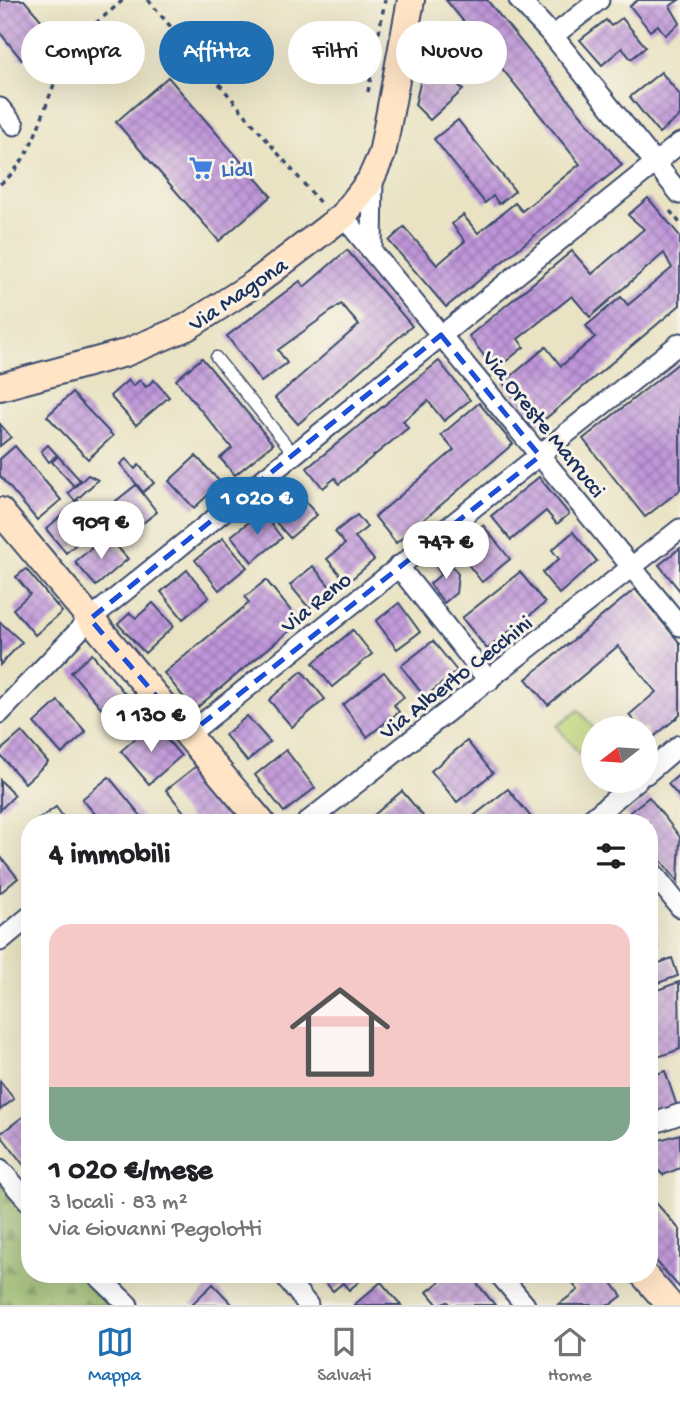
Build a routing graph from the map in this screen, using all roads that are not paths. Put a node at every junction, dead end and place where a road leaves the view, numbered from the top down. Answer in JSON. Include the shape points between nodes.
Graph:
{"nodes":[{"id":1,"x":411,"y":0,"type":"edge"},
{"id":2,"x":519,"y":0,"type":"edge"},
{"id":3,"x":599,"y":0,"type":"edge"},
{"id":4,"x":553,"y":36,"type":"junction"},
{"id":5,"x":0,"y":108,"type":"edge"},
{"id":6,"x":14,"y":125,"type":"dead end"},
{"id":7,"x":680,"y":143,"type":"edge"},
{"id":8,"x":655,"y":163,"type":"junction"},
{"id":9,"x":373,"y":174,"type":"junction"},
{"id":10,"x":680,"y":194,"type":"edge"},
{"id":11,"x":331,"y":207,"type":"junction"},
{"id":12,"x":372,"y":251,"type":"junction"},
{"id":13,"x":441,"y":335,"type":"junction"},
{"id":14,"x":680,"y":343,"type":"edge"},
{"id":15,"x":216,"y":357,"type":"dead end"},
{"id":16,"x":0,"y":387,"type":"edge"},
{"id":17,"x":294,"y":454,"type":"junction"},
{"id":18,"x":540,"y":456,"type":"junction"},
{"id":19,"x":0,"y":511,"type":"edge"},
{"id":20,"x":680,"y":529,"type":"edge"},
{"id":21,"x":398,"y":566,"type":"junction"},
{"id":22,"x":632,"y":568,"type":"junction"},
{"id":23,"x":90,"y":619,"type":"junction"},
{"id":24,"x":680,"y":626,"type":"edge"},
{"id":25,"x":489,"y":681,"type":"junction"},
{"id":26,"x":0,"y":713,"type":"edge"},
{"id":27,"x":189,"y":734,"type":"junction"},
{"id":28,"x":680,"y":745,"type":"edge"},
{"id":29,"x":658,"y":764,"type":"edge"},
{"id":30,"x":626,"y":793,"type":"edge"},
{"id":31,"x":254,"y":814,"type":"edge"},
{"id":32,"x":317,"y":814,"type":"edge"},
{"id":33,"x":606,"y":814,"type":"edge"},
{"id":34,"x":658,"y":879,"type":"edge"},
{"id":35,"x":680,"y":907,"type":"edge"},
{"id":36,"x":21,"y":924,"type":"edge"},
{"id":37,"x":0,"y":941,"type":"edge"},
{"id":38,"x":680,"y":1114,"type":"edge"},
{"id":39,"x":658,"y":1122,"type":"edge"},
{"id":40,"x":0,"y":1168,"type":"edge"},
{"id":41,"x":21,"y":1192,"type":"edge"},
{"id":42,"x":105,"y":1283,"type":"edge"},
{"id":43,"x":290,"y":1283,"type":"edge"},
{"id":44,"x":507,"y":1283,"type":"edge"},
{"id":45,"x":651,"y":1283,"type":"edge"},
{"id":46,"x":128,"y":1305,"type":"edge"},
{"id":47,"x":308,"y":1305,"type":"edge"},
{"id":48,"x":525,"y":1305,"type":"edge"},
{"id":49,"x":670,"y":1305,"type":"edge"}],
"edges":[{"from":1,"to":9,"type":"main road","name":"Via Magona","via":[[392,116]]},
{"from":2,"to":4,"type":"street"},
{"from":3,"to":4,"type":"street"},
{"from":4,"to":8,"type":"street"},
{"from":5,"to":6,"type":"street"},
{"from":7,"to":8,"type":"street"},
{"from":8,"to":10,"type":"street"},
{"from":8,"to":13,"type":"street"},
{"from":9,"to":11,"type":"main road","name":"Via Magona"},
{"from":9,"to":12,"type":"street"},
{"from":11,"to":12,"type":"street","name":"Via Oreste Marrucci"},
{"from":11,"to":16,"type":"main road","name":"Via Magona","via":[[254,284],[187,327],[125,353]]},
{"from":12,"to":13,"type":"street","name":"Via Oreste Marrucci"},
{"from":13,"to":17,"type":"street"},
{"from":13,"to":18,"type":"street","name":"Via Oreste Marrucci"},
{"from":14,"to":18,"type":"street","name":"Via Reno"},
{"from":15,"to":17,"type":"lane"},
{"from":17,"to":23,"type":"street"},
{"from":18,"to":21,"type":"street","name":"Via Reno"},
{"from":18,"to":22,"type":"street","name":"Via Oreste Marrucci"},
{"from":19,"to":23,"type":"main road"},
{"from":20,"to":22,"type":"street","name":"Via Alberto Cecchini"},
{"from":21,"to":25,"type":"street"},
{"from":21,"to":27,"type":"street","name":"Via Reno"},
{"from":22,"to":24,"type":"street","name":"Via Oreste Marrucci"},
{"from":22,"to":25,"type":"street","name":"Via Alberto Cecchini"},
{"from":23,"to":26,"type":"street"},
{"from":23,"to":27,"type":"main road"},
{"from":25,"to":32,"type":"street","name":"Via Alberto Cecchini"},
{"from":27,"to":31,"type":"main road"},
{"from":28,"to":29,"type":"street"},
{"from":30,"to":33,"type":"street"},
{"from":34,"to":35,"type":"street"},
{"from":36,"to":37,"type":"street"},
{"from":38,"to":39,"type":"street"},
{"from":40,"to":41,"type":"street"},
{"from":42,"to":46,"type":"street"},
{"from":43,"to":47,"type":"street"},
{"from":44,"to":48,"type":"street"},
{"from":45,"to":49,"type":"main road"}]}
